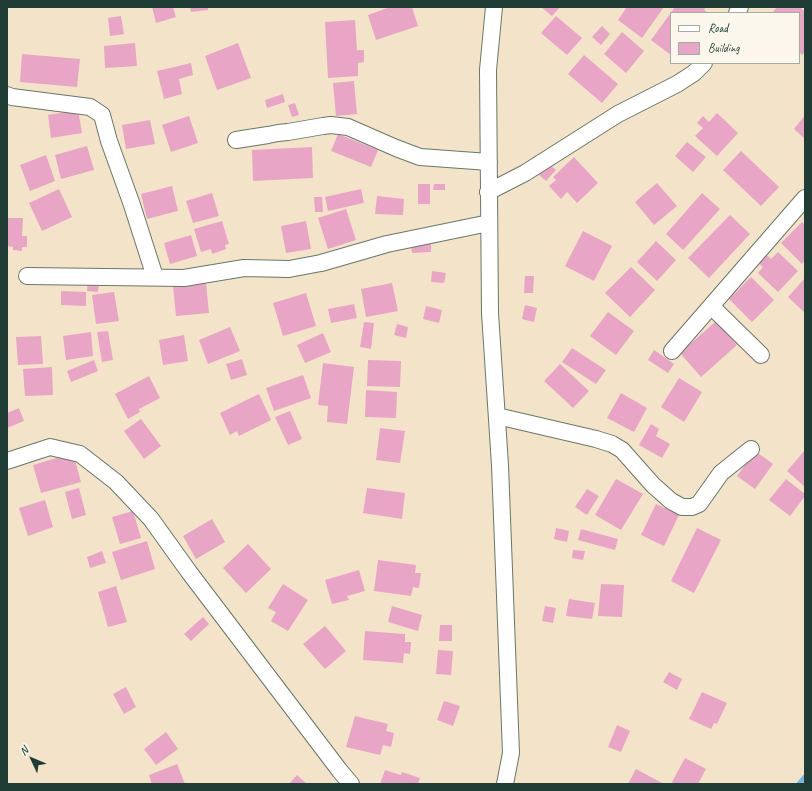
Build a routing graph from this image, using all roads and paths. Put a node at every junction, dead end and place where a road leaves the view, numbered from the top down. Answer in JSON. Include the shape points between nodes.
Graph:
{"nodes":[{"id":1,"x":494,"y":7,"type":"edge"},
{"id":2,"x":703,"y":64,"type":"edge"},
{"id":3,"x":7,"y":95,"type":"edge"},
{"id":4,"x":236,"y":140,"type":"dead end"},
{"id":5,"x":488,"y":162,"type":"junction"},
{"id":6,"x":488,"y":192,"type":"junction"},
{"id":7,"x":805,"y":198,"type":"edge"},
{"id":8,"x":489,"y":223,"type":"junction"},
{"id":9,"x":27,"y":276,"type":"dead end"},
{"id":10,"x":155,"y":277,"type":"junction"},
{"id":11,"x":711,"y":306,"type":"junction"},
{"id":12,"x":672,"y":351,"type":"dead end"},
{"id":13,"x":761,"y":355,"type":"dead end"},
{"id":14,"x":497,"y":416,"type":"junction"},
{"id":15,"x":751,"y":449,"type":"dead end"},
{"id":16,"x":7,"y":461,"type":"edge"},
{"id":17,"x":351,"y":784,"type":"edge"},
{"id":18,"x":505,"y":784,"type":"edge"}],
"edges":[{"from":1,"to":5,"type":"street","via":[[488,70]]},
{"from":2,"to":6,"type":"street","via":[[677,84],[618,114],[525,173]]},
{"from":3,"to":10,"type":"street","via":[[90,107],[102,115]]},
{"from":4,"to":5,"type":"street","via":[[278,132],[337,126],[348,127],[420,157]]},
{"from":5,"to":6,"type":"street"},
{"from":6,"to":8,"type":"street"},
{"from":7,"to":11,"type":"street"},
{"from":8,"to":10,"type":"street","via":[[387,244],[321,263],[289,269],[244,268],[184,278]]},
{"from":8,"to":14,"type":"street","via":[[490,313]]},
{"from":9,"to":10,"type":"street"},
{"from":11,"to":12,"type":"street"},
{"from":11,"to":13,"type":"street"},
{"from":14,"to":15,"type":"street","via":[[612,444],[622,450],[671,501],[682,507],[700,504],[721,473]]},
{"from":14,"to":18,"type":"street","via":[[511,753]]},
{"from":16,"to":17,"type":"street","via":[[50,447],[80,454],[116,482],[151,519]]}]}
